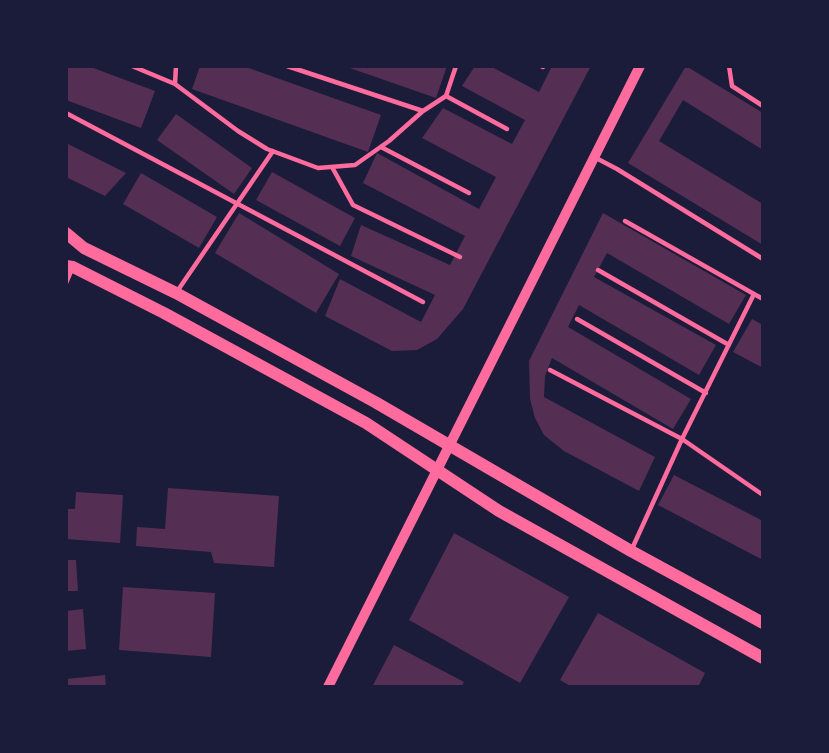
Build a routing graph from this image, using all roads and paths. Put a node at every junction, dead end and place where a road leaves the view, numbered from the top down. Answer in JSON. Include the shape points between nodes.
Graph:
{"nodes":[{"id":1,"x":132,"y":66,"type":"edge"},
{"id":2,"x":176,"y":66,"type":"edge"},
{"id":3,"x":286,"y":66,"type":"edge"},
{"id":4,"x":456,"y":66,"type":"edge"},
{"id":5,"x":640,"y":66,"type":"edge"},
{"id":6,"x":729,"y":66,"type":"edge"},
{"id":7,"x":174,"y":84,"type":"junction"},
{"id":8,"x":446,"y":96,"type":"junction"},
{"id":9,"x":763,"y":106,"type":"edge"},
{"id":10,"x":423,"y":111,"type":"junction"},
{"id":11,"x":66,"y":113,"type":"edge"},
{"id":12,"x":507,"y":129,"type":"dead end"},
{"id":13,"x":381,"y":147,"type":"junction"},
{"id":14,"x":273,"y":151,"type":"junction"},
{"id":15,"x":594,"y":157,"type":"junction"},
{"id":16,"x":332,"y":167,"type":"junction"},
{"id":17,"x":468,"y":193,"type":"dead end"},
{"id":18,"x":237,"y":204,"type":"junction"},
{"id":19,"x":625,"y":220,"type":"dead end"},
{"id":20,"x":66,"y":233,"type":"edge"},
{"id":21,"x":460,"y":257,"type":"dead end"},
{"id":22,"x":763,"y":259,"type":"edge"},
{"id":23,"x":69,"y":266,"type":"edge"},
{"id":24,"x":598,"y":270,"type":"dead end"},
{"id":25,"x":66,"y":283,"type":"edge"},
{"id":26,"x":176,"y":293,"type":"junction"},
{"id":27,"x":754,"y":294,"type":"junction"},
{"id":28,"x":763,"y":299,"type":"edge"},
{"id":29,"x":423,"y":302,"type":"dead end"},
{"id":30,"x":577,"y":319,"type":"dead end"},
{"id":31,"x":729,"y":345,"type":"junction"},
{"id":32,"x":550,"y":369,"type":"dead end"},
{"id":33,"x":705,"y":393,"type":"junction"},
{"id":34,"x":682,"y":439,"type":"junction"},
{"id":35,"x":450,"y":446,"type":"junction"},
{"id":36,"x":437,"y":471,"type":"junction"},
{"id":37,"x":763,"y":495,"type":"edge"},
{"id":38,"x":631,"y":551,"type":"junction"},
{"id":39,"x":763,"y":623,"type":"edge"},
{"id":40,"x":763,"y":658,"type":"edge"},
{"id":41,"x":328,"y":687,"type":"edge"}],
"edges":[{"from":1,"to":7,"type":"lane"},
{"from":2,"to":7,"type":"lane"},
{"from":3,"to":10,"type":"lane"},
{"from":4,"to":8,"type":"lane"},
{"from":5,"to":15,"type":"street"},
{"from":6,"to":9,"type":"lane","via":[[732,86]]},
{"from":7,"to":14,"type":"lane","via":[[238,131]]},
{"from":8,"to":10,"type":"lane"},
{"from":8,"to":12,"type":"lane"},
{"from":10,"to":13,"type":"lane"},
{"from":11,"to":18,"type":"lane"},
{"from":13,"to":16,"type":"lane","via":[[355,165]]},
{"from":13,"to":17,"type":"lane"},
{"from":14,"to":16,"type":"lane","via":[[318,168]]},
{"from":14,"to":18,"type":"lane"},
{"from":15,"to":22,"type":"lane"},
{"from":15,"to":35,"type":"street"},
{"from":16,"to":21,"type":"lane","via":[[353,205]]},
{"from":18,"to":26,"type":"lane"},
{"from":18,"to":29,"type":"lane"},
{"from":19,"to":27,"type":"lane"},
{"from":20,"to":26,"type":"main road","via":[[84,248]]},
{"from":23,"to":25,"type":"lane"},
{"from":23,"to":36,"type":"main road","via":[[366,423]]},
{"from":24,"to":31,"type":"lane"},
{"from":26,"to":35,"type":"main road"},
{"from":27,"to":28,"type":"lane"},
{"from":27,"to":31,"type":"lane"},
{"from":30,"to":33,"type":"lane"},
{"from":31,"to":33,"type":"lane"},
{"from":32,"to":34,"type":"lane"},
{"from":33,"to":34,"type":"lane"},
{"from":34,"to":37,"type":"lane"},
{"from":34,"to":38,"type":"lane"},
{"from":35,"to":36,"type":"street"},
{"from":35,"to":38,"type":"main road"},
{"from":36,"to":40,"type":"main road","via":[[499,511]]},
{"from":36,"to":41,"type":"street"},
{"from":38,"to":39,"type":"main road"}]}
